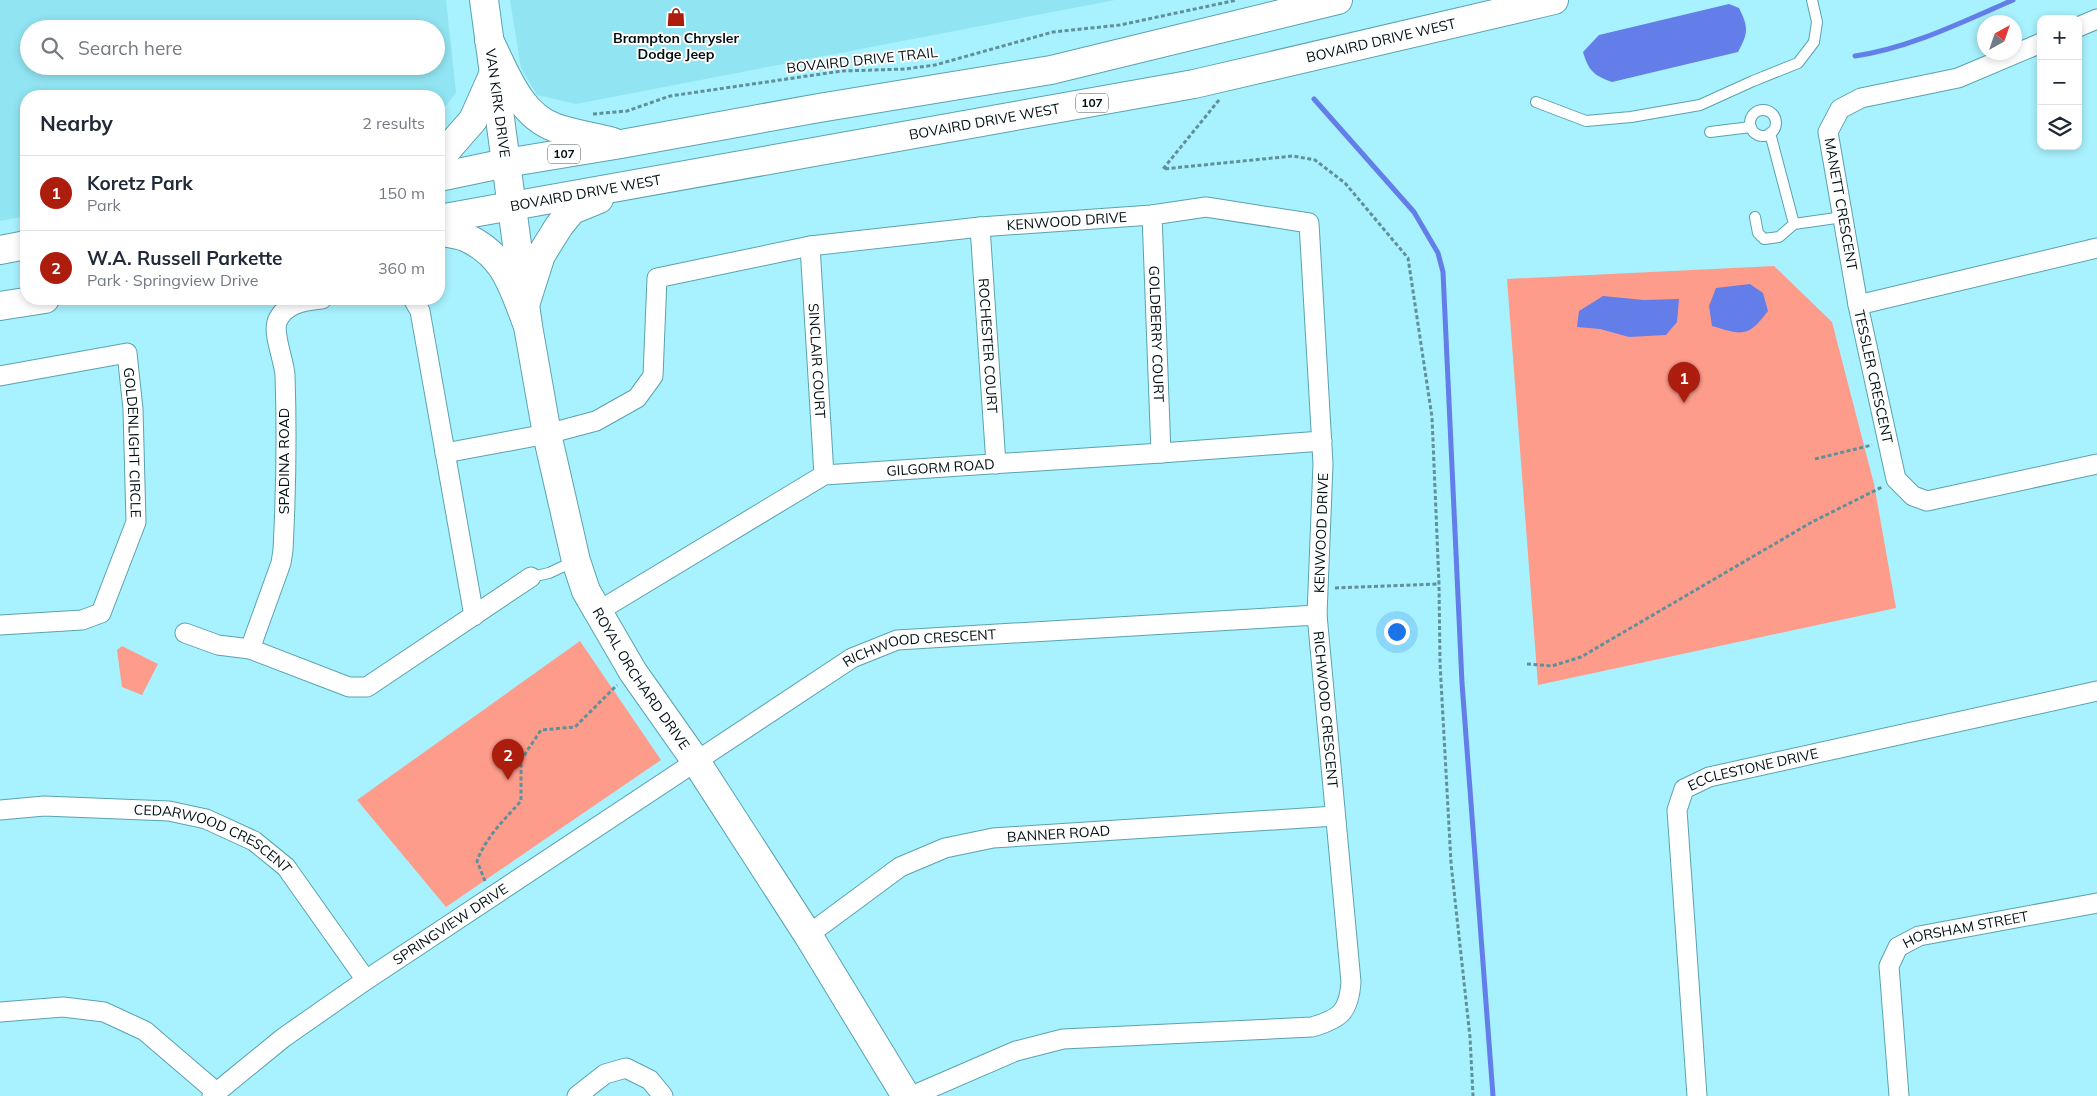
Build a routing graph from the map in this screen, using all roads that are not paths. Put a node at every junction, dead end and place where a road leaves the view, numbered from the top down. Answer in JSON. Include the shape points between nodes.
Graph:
{"nodes":[{"id":1,"x":484,"y":0,"type":"edge"},
{"id":2,"x":1338,"y":0,"type":"edge"},
{"id":3,"x":1554,"y":0,"type":"edge"},
{"id":4,"x":1812,"y":0,"type":"edge"},
{"id":5,"x":2097,"y":19,"type":"edge"},
{"id":6,"x":2082,"y":25,"type":"edge"},
{"id":7,"x":489,"y":40,"type":"junction"},
{"id":8,"x":2037,"y":45,"type":"edge"},
{"id":9,"x":493,"y":75,"type":"junction"},
{"id":10,"x":1536,"y":102,"type":"dead end"},
{"id":11,"x":1751,"y":127,"type":"junction"},
{"id":12,"x":1710,"y":132,"type":"dead end"},
{"id":13,"x":1770,"y":133,"type":"junction"},
{"id":14,"x":621,"y":144,"type":"junction"},
{"id":15,"x":445,"y":152,"type":"edge"},
{"id":16,"x":506,"y":163,"type":"junction"},
{"id":17,"x":445,"y":176,"type":"edge"},
{"id":18,"x":626,"y":187,"type":"junction"},
{"id":19,"x":512,"y":206,"type":"junction"},
{"id":20,"x":1152,"y":215,"type":"junction"},
{"id":21,"x":1755,"y":217,"type":"dead end"},
{"id":22,"x":1843,"y":217,"type":"junction"},
{"id":23,"x":445,"y":219,"type":"edge"},
{"id":24,"x":1794,"y":224,"type":"junction"},
{"id":25,"x":980,"y":227,"type":"junction"},
{"id":26,"x":445,"y":232,"type":"edge"},
{"id":27,"x":20,"y":246,"type":"edge"},
{"id":28,"x":810,"y":246,"type":"junction"},
{"id":29,"x":2097,"y":248,"type":"edge"},
{"id":30,"x":0,"y":250,"type":"edge"},
{"id":31,"x":20,"y":303,"type":"edge"},
{"id":32,"x":1858,"y":304,"type":"junction"},
{"id":33,"x":293,"y":305,"type":"edge"},
{"id":34,"x":416,"y":305,"type":"edge"},
{"id":35,"x":0,"y":306,"type":"edge"},
{"id":36,"x":526,"y":316,"type":"junction"},
{"id":37,"x":0,"y":376,"type":"edge"},
{"id":38,"x":548,"y":434,"type":"junction"},
{"id":39,"x":1322,"y":440,"type":"junction"},
{"id":40,"x":1161,"y":453,"type":"junction"},
{"id":41,"x":445,"y":454,"type":"junction"},
{"id":42,"x":996,"y":464,"type":"junction"},
{"id":43,"x":2097,"y":464,"type":"edge"},
{"id":44,"x":824,"y":475,"type":"junction"},
{"id":45,"x":576,"y":561,"type":"junction"},
{"id":46,"x":531,"y":578,"type":"joint"},
{"id":47,"x":597,"y":612,"type":"junction"},
{"id":48,"x":1317,"y":615,"type":"junction"},
{"id":49,"x":474,"y":616,"type":"junction"},
{"id":50,"x":0,"y":625,"type":"edge"},
{"id":51,"x":185,"y":633,"type":"dead end"},
{"id":52,"x":250,"y":649,"type":"junction"},
{"id":53,"x":2097,"y":691,"type":"edge"},
{"id":54,"x":695,"y":760,"type":"junction"},
{"id":55,"x":0,"y":810,"type":"edge"},
{"id":56,"x":1335,"y":816,"type":"junction"},
{"id":57,"x":2097,"y":903,"type":"edge"},
{"id":58,"x":808,"y":935,"type":"junction"},
{"id":59,"x":366,"y":980,"type":"junction"},
{"id":60,"x":0,"y":1012,"type":"edge"},
{"id":61,"x":214,"y":1094,"type":"edge"},
{"id":62,"x":577,"y":1096,"type":"edge"},
{"id":63,"x":663,"y":1096,"type":"edge"},
{"id":64,"x":906,"y":1096,"type":"edge"},
{"id":65,"x":912,"y":1096,"type":"edge"},
{"id":66,"x":1697,"y":1096,"type":"edge"},
{"id":67,"x":1899,"y":1096,"type":"edge"}],
"edges":[{"from":1,"to":7,"type":"main road","name":"VAN KIRK DRIVE"},
{"from":2,"to":14,"type":"main road","number":"107","via":[[1051,70]]},
{"from":3,"to":18,"type":"main road","name":"BOVAIRD DRIVE WEST","number":"107","via":[[1214,80]]},
{"from":4,"to":10,"type":"lane","via":[[1817,22],[1814,42],[1798,63],[1700,105],[1586,121]]},
{"from":5,"to":6,"type":"street"},
{"from":7,"to":9,"type":"main road","name":"VAN KIRK DRIVE"},
{"from":7,"to":14,"type":"main road","via":[[519,98],[544,123]]},
{"from":8,"to":22,"type":"street","name":"MANETT CRESCENT","via":[[1958,78],[1861,98],[1840,109],[1828,132]]},
{"from":9,"to":15,"type":"main road","via":[[473,120]]},
{"from":9,"to":16,"type":"main road","name":"VAN KIRK DRIVE"},
{"from":11,"to":12,"type":"lane"},
{"from":11,"to":13,"type":"lane","via":[[1757,134],[1766,136]]},
{"from":11,"to":13,"type":"lane","via":[[1754,114],[1766,110],[1776,121]]},
{"from":13,"to":24,"type":"lane"},
{"from":14,"to":16,"type":"main road","number":"107"},
{"from":16,"to":17,"type":"main road","number":"107"},
{"from":16,"to":19,"type":"main road","name":"VAN KIRK DRIVE"},
{"from":18,"to":19,"type":"main road","name":"BOVAIRD DRIVE WEST","number":"107"},
{"from":18,"to":36,"type":"main road","via":[[572,210],[559,226],[541,255]]},
{"from":19,"to":23,"type":"main road","name":"BOVAIRD DRIVE WEST","number":"107"},
{"from":19,"to":36,"type":"main road","name":"ROYAL ORCHARD DRIVE"},
{"from":20,"to":25,"type":"street","name":"KENWOOD DRIVE"},
{"from":20,"to":39,"type":"street","name":"KENWOOD DRIVE","via":[[1206,207],[1309,223]]},
{"from":20,"to":40,"type":"street","name":"GOLDBERRY COURT"},
{"from":21,"to":24,"type":"lane","via":[[1758,233],[1764,239],[1779,237]]},
{"from":22,"to":24,"type":"lane"},
{"from":22,"to":32,"type":"street","name":"MANETT CRESCENT"},
{"from":25,"to":28,"type":"street","name":"KENWOOD DRIVE"},
{"from":25,"to":42,"type":"street","name":"ROCHESTER COURT"},
{"from":26,"to":36,"type":"main road","via":[[465,237],[494,256],[506,272]]},
{"from":27,"to":30,"type":"main road"},
{"from":28,"to":38,"type":"street","name":"KENWOOD DRIVE","via":[[657,278],[653,376],[637,398],[596,421]]},
{"from":28,"to":44,"type":"street","name":"SINCLAIR COURT"},
{"from":29,"to":32,"type":"street","name":"TESSLER CRESCENT"},
{"from":31,"to":35,"type":"main road"},
{"from":32,"to":43,"type":"street","name":"TESSLER CRESCENT","via":[[1896,479],[1913,496],[1927,501]]},
{"from":33,"to":52,"type":"street","name":"SPADINA ROAD","via":[[277,322],[284,372],[284,550]]},
{"from":34,"to":41,"type":"street"},
{"from":36,"to":38,"type":"main road","name":"ROYAL ORCHARD DRIVE"},
{"from":37,"to":50,"type":"street","name":"GOLDENLIGHT CIRCLE","via":[[127,353],[133,409],[136,522],[101,613],[82,620]]},
{"from":38,"to":41,"type":"street"},
{"from":38,"to":45,"type":"main road","name":"ROYAL ORCHARD DRIVE"},
{"from":39,"to":40,"type":"street","name":"GILGORM ROAD"},
{"from":39,"to":48,"type":"street","name":"KENWOOD DRIVE"},
{"from":40,"to":42,"type":"street","name":"GILGORM ROAD"},
{"from":41,"to":49,"type":"street"},
{"from":42,"to":44,"type":"street","name":"GILGORM ROAD"},
{"from":44,"to":47,"type":"street","name":"GILGORM ROAD"},
{"from":45,"to":46,"type":"lane","via":[[549,574]]},
{"from":45,"to":47,"type":"main road","name":"ROYAL ORCHARD DRIVE"},
{"from":46,"to":49,"type":"street"},
{"from":47,"to":54,"type":"main road","name":"ROYAL ORCHARD DRIVE","via":[[633,672]]},
{"from":48,"to":54,"type":"street","name":"RICHWOOD CRESCENT","via":[[897,640],[852,658]]},
{"from":48,"to":56,"type":"street","name":"RICHWOOD CRESCENT"},
{"from":49,"to":52,"type":"street","via":[[362,688],[350,687]]},
{"from":51,"to":52,"type":"street","via":[[218,645]]},
{"from":53,"to":66,"type":"street","name":"ECCLESTONE DRIVE","via":[[1709,777],[1684,789],[1677,810]]},
{"from":54,"to":58,"type":"main road","name":"ROYAL ORCHARD DRIVE"},
{"from":54,"to":59,"type":"street","name":"SPRINGVIEW DRIVE"},
{"from":55,"to":59,"type":"street","name":"CEDARWOOD CRESCENT","via":[[44,806],[169,810],[206,819],[254,841],[286,867]]},
{"from":56,"to":58,"type":"street","name":"BANNER ROAD","via":[[993,838],[945,848],[900,867]]},
{"from":56,"to":65,"type":"street","name":"RICHWOOD CRESCENT","via":[[1350,982],[1350,998],[1342,1013],[1312,1027],[1063,1039],[1016,1051]]},
{"from":57,"to":67,"type":"street","name":"HORSHAM STREET","via":[[1919,936],[1898,947],[1889,966]]},
{"from":58,"to":64,"type":"main road","name":"ROYAL ORCHARD DRIVE"},
{"from":59,"to":61,"type":"street","name":"SPRINGVIEW DRIVE","via":[[283,1038]]},
{"from":60,"to":61,"type":"street","via":[[63,1007],[104,1012],[145,1031]]},
{"from":62,"to":63,"type":"street","via":[[605,1074],[626,1068],[650,1080]]}]}
